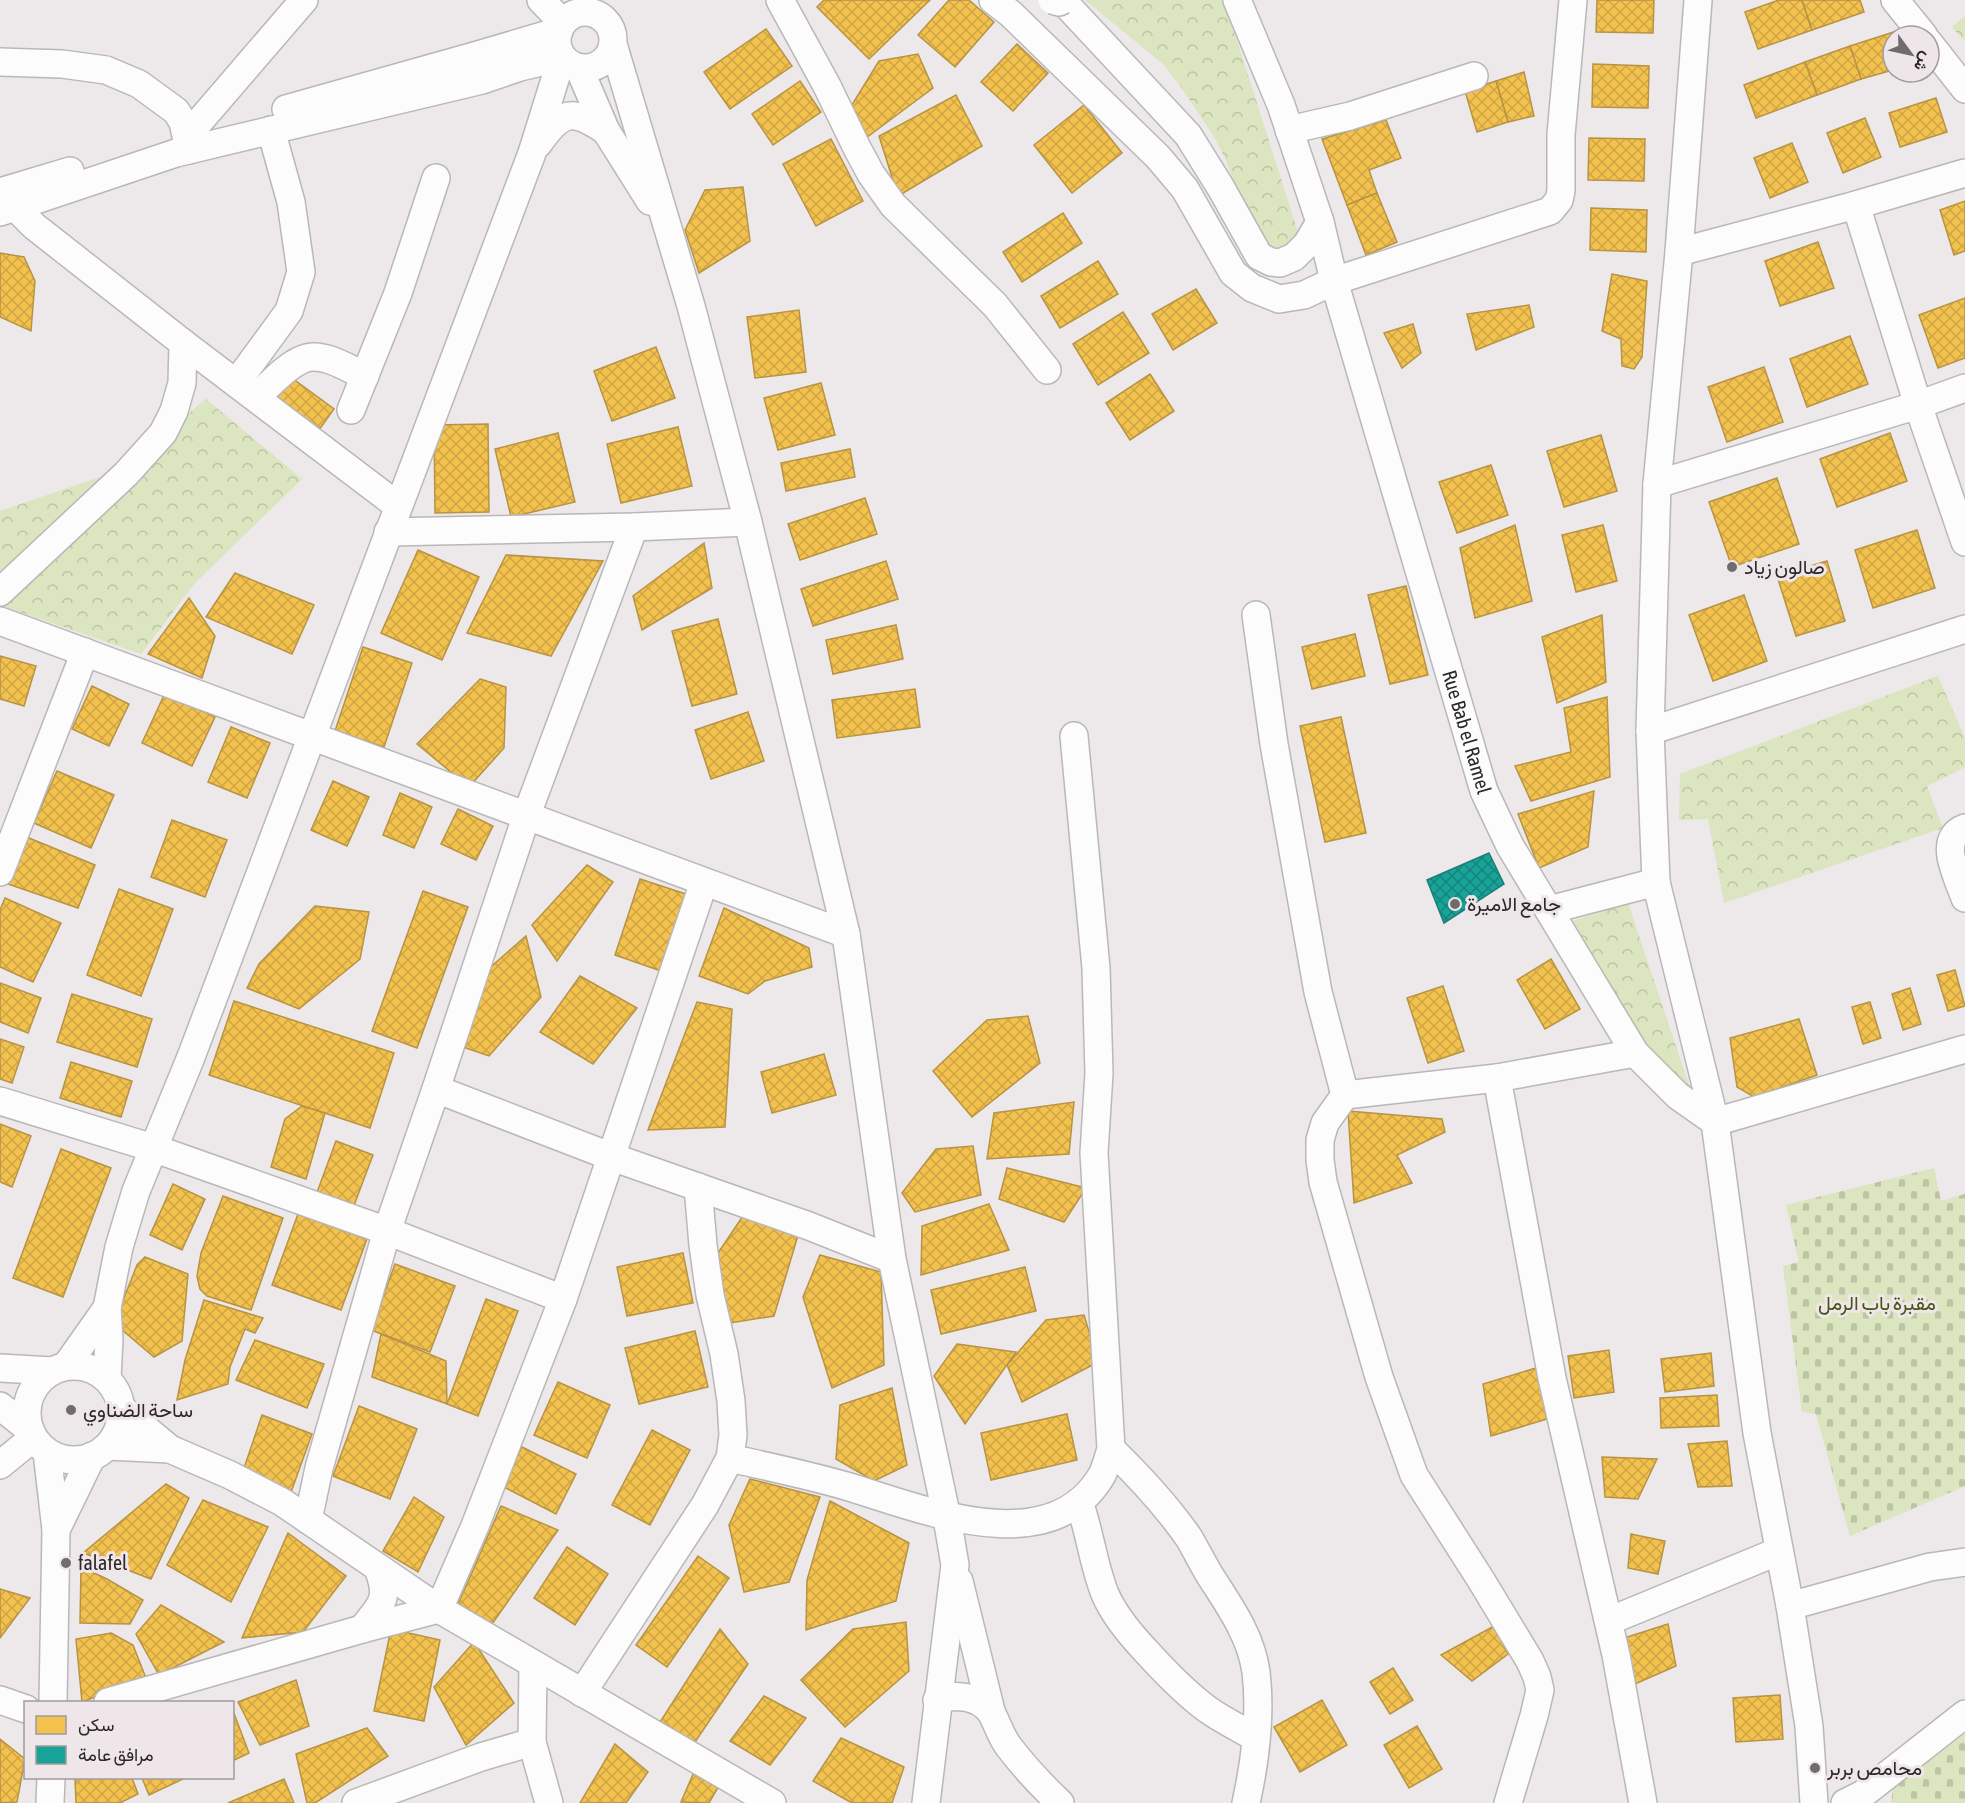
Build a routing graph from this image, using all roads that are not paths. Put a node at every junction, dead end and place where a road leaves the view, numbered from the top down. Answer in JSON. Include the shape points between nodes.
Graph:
{"nodes":[{"id":1,"x":304,"y":0,"type":"edge"},
{"id":2,"x":541,"y":0,"type":"edge"},
{"id":3,"x":780,"y":0,"type":"edge"},
{"id":4,"x":993,"y":0,"type":"edge"},
{"id":5,"x":1052,"y":0,"type":"edge"},
{"id":6,"x":1063,"y":0,"type":"edge"},
{"id":7,"x":1573,"y":0,"type":"edge"},
{"id":8,"x":1698,"y":0,"type":"edge"},
{"id":9,"x":1895,"y":0,"type":"edge"},
{"id":10,"x":1241,"y":1,"type":"edge"},
{"id":11,"x":602,"y":21,"type":"edge"},
{"id":12,"x":1914,"y":24,"type":"edge"},
{"id":13,"x":561,"y":27,"type":"junction"},
{"id":14,"x":1941,"y":58,"type":"edge"},
{"id":15,"x":0,"y":62,"type":"edge"},
{"id":16,"x":570,"y":62,"type":"junction"},
{"id":17,"x":520,"y":67,"type":"junction"},
{"id":18,"x":1474,"y":76,"type":"dead end"},
{"id":19,"x":1965,"y":89,"type":"edge"},
{"id":20,"x":271,"y":130,"type":"junction"},
{"id":21,"x":1289,"y":130,"type":"junction"},
{"id":22,"x":606,"y":131,"type":"junction"},
{"id":23,"x":188,"y":143,"type":"junction"},
{"id":24,"x":532,"y":153,"type":"junction"},
{"id":25,"x":1965,"y":172,"type":"edge"},
{"id":26,"x":436,"y":178,"type":"dead end"},
{"id":27,"x":4,"y":201,"type":"edge"},
{"id":28,"x":1857,"y":205,"type":"junction"},
{"id":29,"x":1320,"y":222,"type":"junction"},
{"id":30,"x":670,"y":232,"type":"junction"},
{"id":31,"x":1679,"y":252,"type":"junction"},
{"id":32,"x":1334,"y":281,"type":"junction"},
{"id":33,"x":183,"y":343,"type":"junction"},
{"id":34,"x":1047,"y":370,"type":"dead end"},
{"id":35,"x":365,"y":376,"type":"junction"},
{"id":36,"x":1965,"y":388,"type":"edge"},
{"id":37,"x":247,"y":390,"type":"junction"},
{"id":38,"x":1918,"y":405,"type":"junction"},
{"id":39,"x":351,"y":410,"type":"dead end"},
{"id":40,"x":1657,"y":484,"type":"junction"},
{"id":41,"x":398,"y":506,"type":"junction"},
{"id":42,"x":748,"y":522,"type":"junction"},
{"id":43,"x":634,"y":527,"type":"junction"},
{"id":44,"x":388,"y":532,"type":"junction"},
{"id":45,"x":1965,"y":542,"type":"edge"},
{"id":46,"x":0,"y":592,"type":"edge"},
{"id":47,"x":1256,"y":615,"type":"dead end"},
{"id":48,"x":0,"y":621,"type":"edge"},
{"id":49,"x":1965,"y":629,"type":"edge"},
{"id":50,"x":85,"y":652,"type":"junction"},
{"id":51,"x":1650,"y":731,"type":"junction"},
{"id":52,"x":313,"y":736,"type":"junction"},
{"id":53,"x":1074,"y":736,"type":"dead end"},
{"id":54,"x":527,"y":814,"type":"junction"},
{"id":55,"x":1965,"y":828,"type":"edge"},
{"id":56,"x":0,"y":872,"type":"edge"},
{"id":57,"x":704,"y":882,"type":"junction"},
{"id":58,"x":1656,"y":882,"type":"junction"},
{"id":59,"x":1965,"y":898,"type":"edge"},
{"id":60,"x":1549,"y":910,"type":"junction"},
{"id":61,"x":846,"y":934,"type":"junction"},
{"id":62,"x":1965,"y":1049,"type":"edge"},
{"id":63,"x":1635,"y":1053,"type":"junction"},
{"id":64,"x":1497,"y":1078,"type":"junction"},
{"id":65,"x":436,"y":1089,"type":"junction"},
{"id":66,"x":1346,"y":1095,"type":"junction"},
{"id":67,"x":0,"y":1101,"type":"edge"},
{"id":68,"x":1714,"y":1122,"type":"junction"},
{"id":69,"x":153,"y":1148,"type":"junction"},
{"id":70,"x":612,"y":1157,"type":"junction"},
{"id":71,"x":698,"y":1187,"type":"junction"},
{"id":72,"x":387,"y":1231,"type":"junction"},
{"id":73,"x":892,"y":1258,"type":"junction"},
{"id":74,"x":563,"y":1299,"type":"junction"},
{"id":75,"x":107,"y":1308,"type":"junction"},
{"id":76,"x":0,"y":1368,"type":"edge"},
{"id":77,"x":59,"y":1368,"type":"junction"},
{"id":78,"x":107,"y":1378,"type":"junction"},
{"id":79,"x":0,"y":1406,"type":"edge"},
{"id":80,"x":121,"y":1408,"type":"junction"},
{"id":81,"x":37,"y":1440,"type":"junction"},
{"id":82,"x":170,"y":1449,"type":"junction"},
{"id":83,"x":1111,"y":1449,"type":"junction"},
{"id":84,"x":100,"y":1451,"type":"junction"},
{"id":85,"x":730,"y":1458,"type":"junction"},
{"id":86,"x":0,"y":1466,"type":"edge"},
{"id":87,"x":1079,"y":1502,"type":"junction"},
{"id":88,"x":947,"y":1518,"type":"junction"},
{"id":89,"x":308,"y":1520,"type":"junction"},
{"id":90,"x":56,"y":1530,"type":"junction"},
{"id":91,"x":1779,"y":1551,"type":"junction"},
{"id":92,"x":1965,"y":1562,"type":"edge"},
{"id":93,"x":955,"y":1565,"type":"junction"},
{"id":94,"x":378,"y":1568,"type":"junction"},
{"id":95,"x":1790,"y":1606,"type":"junction"},
{"id":96,"x":439,"y":1609,"type":"junction"},
{"id":97,"x":1609,"y":1621,"type":"junction"},
{"id":98,"x":362,"y":1629,"type":"junction"},
{"id":99,"x":533,"y":1664,"type":"junction"},
{"id":100,"x":582,"y":1693,"type":"junction"},
{"id":101,"x":0,"y":1700,"type":"edge"},
{"id":102,"x":938,"y":1700,"type":"junction"},
{"id":103,"x":53,"y":1701,"type":"edge"},
{"id":104,"x":111,"y":1701,"type":"edge"},
{"id":105,"x":24,"y":1708,"type":"edge"},
{"id":106,"x":991,"y":1711,"type":"junction"},
{"id":107,"x":1965,"y":1714,"type":"edge"},
{"id":108,"x":1255,"y":1737,"type":"junction"},
{"id":109,"x":532,"y":1742,"type":"junction"},
{"id":110,"x":51,"y":1779,"type":"edge"},
{"id":111,"x":396,"y":1796,"type":"edge"},
{"id":112,"x":50,"y":1803,"type":"edge"},
{"id":113,"x":356,"y":1803,"type":"edge"},
{"id":114,"x":549,"y":1803,"type":"edge"},
{"id":115,"x":772,"y":1803,"type":"edge"},
{"id":116,"x":926,"y":1803,"type":"edge"},
{"id":117,"x":1059,"y":1803,"type":"edge"},
{"id":118,"x":1246,"y":1803,"type":"edge"},
{"id":119,"x":1508,"y":1803,"type":"edge"},
{"id":120,"x":1643,"y":1803,"type":"edge"},
{"id":121,"x":1814,"y":1803,"type":"edge"},
{"id":122,"x":1845,"y":1803,"type":"edge"}],
"edges":[{"from":1,"to":23,"type":"street"},
{"from":2,"to":13,"type":"street"},
{"from":3,"to":34,"type":"street","via":[[856,148],[893,205],[995,305]]},
{"from":4,"to":32,"type":"street","via":[[1158,157],[1185,189],[1233,273],[1252,288],[1279,298],[1304,295]]},
{"from":5,"to":6,"type":"street","bridge":true},
{"from":6,"to":29,"type":"street","via":[[1188,135],[1258,256],[1280,263],[1294,257]]},
{"from":7,"to":32,"type":"street","via":[[1561,135],[1561,191],[1555,206],[1550,211]]},
{"from":8,"to":31,"type":"street"},
{"from":9,"to":12,"type":"street"},
{"from":10,"to":21,"type":"street","name":"Rue Bab el Ramel"},
{"from":11,"to":13,"type":"street","via":[[596,14],[578,13]]},
{"from":11,"to":16,"type":"street","via":[[610,53],[605,61],[588,68]]},
{"from":11,"to":30,"type":"street"},
{"from":13,"to":16,"type":"street","via":[[558,49]]},
{"from":13,"to":23,"type":"street","via":[[478,56]]},
{"from":14,"to":19,"type":"street"},
{"from":15,"to":23,"type":"street","via":[[106,70],[140,84],[176,111]]},
{"from":16,"to":17,"type":"street"},
{"from":16,"to":22,"type":"street"},
{"from":16,"to":24,"type":"street"},
{"from":17,"to":20,"type":"street","via":[[482,80]]},
{"from":17,"to":24,"type":"street","via":[[533,73],[539,84]]},
{"from":18,"to":21,"type":"street","via":[[1350,116]]},
{"from":20,"to":23,"type":"street"},
{"from":20,"to":37,"type":"street","via":[[291,202],[301,272],[289,312]]},
{"from":21,"to":29,"type":"street","name":"Rue Bab el Ramel"},
{"from":22,"to":24,"type":"street","via":[[587,118],[561,118],[552,124]]},
{"from":22,"to":30,"type":"street"},
{"from":23,"to":27,"type":"street"},
{"from":24,"to":41,"type":"street"},
{"from":25,"to":28,"type":"street"},
{"from":26,"to":35,"type":"street","via":[[399,293]]},
{"from":27,"to":33,"type":"street"},
{"from":28,"to":31,"type":"street"},
{"from":28,"to":38,"type":"street"},
{"from":29,"to":32,"type":"street","name":"Rue Bab el Ramel"},
{"from":30,"to":42,"type":"street"},
{"from":31,"to":40,"type":"street"},
{"from":32,"to":60,"type":"street","name":"Rue Bab el Ramel","via":[[1484,791],[1510,846]]},
{"from":33,"to":37,"type":"street"},
{"from":33,"to":46,"type":"street","via":[[182,383],[163,433],[126,474]]},
{"from":35,"to":37,"type":"street","via":[[333,361],[311,357]]},
{"from":35,"to":39,"type":"street"},
{"from":36,"to":38,"type":"street"},
{"from":37,"to":41,"type":"street"},
{"from":38,"to":40,"type":"street"},
{"from":38,"to":45,"type":"street"},
{"from":40,"to":51,"type":"street"},
{"from":41,"to":44,"type":"street"},
{"from":42,"to":43,"type":"street"},
{"from":42,"to":61,"type":"street"},
{"from":43,"to":44,"type":"street"},
{"from":43,"to":54,"type":"street"},
{"from":44,"to":52,"type":"street"},
{"from":47,"to":66,"type":"street","via":[[1274,744],[1318,992]]},
{"from":48,"to":50,"type":"street"},
{"from":49,"to":51,"type":"street"},
{"from":50,"to":52,"type":"street"},
{"from":50,"to":56,"type":"street"},
{"from":51,"to":58,"type":"street"},
{"from":52,"to":54,"type":"street"},
{"from":52,"to":69,"type":"street"},
{"from":53,"to":83,"type":"street","via":[[1096,968],[1099,1073],[1094,1153]]},
{"from":54,"to":57,"type":"street"},
{"from":54,"to":65,"type":"street"},
{"from":55,"to":59,"type":"street","via":[[1951,839],[1950,853]]},
{"from":57,"to":61,"type":"street"},
{"from":57,"to":70,"type":"street"},
{"from":58,"to":60,"type":"street"},
{"from":58,"to":68,"type":"street"},
{"from":60,"to":63,"type":"street","name":"Rue Bab el Ramel"},
{"from":61,"to":73,"type":"street"},
{"from":62,"to":68,"type":"street"},
{"from":63,"to":64,"type":"street"},
{"from":63,"to":68,"type":"street","name":"Rue Bab el Ramel","via":[[1678,1096]]},
{"from":64,"to":66,"type":"street"},
{"from":64,"to":97,"type":"street","via":[[1552,1378]]},
{"from":65,"to":70,"type":"street"},
{"from":65,"to":72,"type":"street"},
{"from":66,"to":119,"type":"street","via":[[1326,1123],[1320,1140],[1320,1160],[1379,1377],[1414,1475],[1538,1677],[1540,1690],[1534,1716]]},
{"from":67,"to":69,"type":"street"},
{"from":68,"to":91,"type":"street","via":[[1757,1432]]},
{"from":69,"to":72,"type":"street"},
{"from":69,"to":75,"type":"street","via":[[122,1237]]},
{"from":70,"to":71,"type":"street"},
{"from":70,"to":74,"type":"street"},
{"from":71,"to":73,"type":"street"},
{"from":71,"to":85,"type":"street","via":[[710,1295],[731,1401]]},
{"from":72,"to":74,"type":"street"},
{"from":72,"to":89,"type":"street","via":[[319,1468]]},
{"from":73,"to":88,"type":"street"},
{"from":74,"to":96,"type":"street"},
{"from":75,"to":77,"type":"street"},
{"from":75,"to":78,"type":"street"},
{"from":76,"to":77,"type":"street"},
{"from":77,"to":78,"type":"street","via":[[81,1366]]},
{"from":77,"to":81,"type":"street","via":[[40,1380],[31,1393],[27,1408]]},
{"from":78,"to":80,"type":"street"},
{"from":79,"to":81,"type":"street"},
{"from":80,"to":82,"type":"street"},
{"from":80,"to":84,"type":"street","via":[[118,1428]]},
{"from":81,"to":84,"type":"street","via":[[61,1458],[76,1460]]},
{"from":81,"to":86,"type":"street"},
{"from":81,"to":90,"type":"street"},
{"from":82,"to":84,"type":"street"},
{"from":82,"to":89,"type":"street","via":[[261,1490]]},
{"from":83,"to":87,"type":"street","via":[[1103,1473]]},
{"from":83,"to":108,"type":"street","via":[[1173,1517],[1233,1609],[1255,1670]]},
{"from":84,"to":90,"type":"street"},
{"from":85,"to":88,"type":"street","via":[[844,1486]]},
{"from":85,"to":100,"type":"street","via":[[699,1514]]},
{"from":87,"to":88,"type":"street","via":[[1028,1523]]},
{"from":87,"to":108,"type":"street","via":[[1098,1575],[1128,1631],[1189,1695]]},
{"from":88,"to":93,"type":"street"},
{"from":89,"to":94,"type":"street"},
{"from":90,"to":103,"type":"street"},
{"from":91,"to":95,"type":"street"},
{"from":91,"to":97,"type":"street"},
{"from":92,"to":95,"type":"street","via":[[1930,1567]]},
{"from":93,"to":102,"type":"street"},
{"from":93,"to":106,"type":"street"},
{"from":94,"to":96,"type":"street"},
{"from":94,"to":98,"type":"street","via":[[384,1599]]},
{"from":95,"to":121,"type":"street","via":[[1809,1726]]},
{"from":96,"to":98,"type":"street"},
{"from":96,"to":99,"type":"street"},
{"from":97,"to":120,"type":"street"},
{"from":98,"to":104,"type":"street"},
{"from":99,"to":100,"type":"street"},
{"from":99,"to":109,"type":"street"},
{"from":100,"to":115,"type":"street"},
{"from":101,"to":105,"type":"street"},
{"from":102,"to":106,"type":"street","via":[[949,1695],[962,1696]]},
{"from":102,"to":116,"type":"street"},
{"from":106,"to":117,"type":"street","via":[[1005,1743]]},
{"from":107,"to":122,"type":"street","via":[[1863,1794]]},
{"from":108,"to":118,"type":"street"},
{"from":109,"to":111,"type":"street","via":[[481,1757]]},
{"from":109,"to":114,"type":"street"},
{"from":110,"to":112,"type":"street"},
{"from":111,"to":113,"type":"street"}]}
